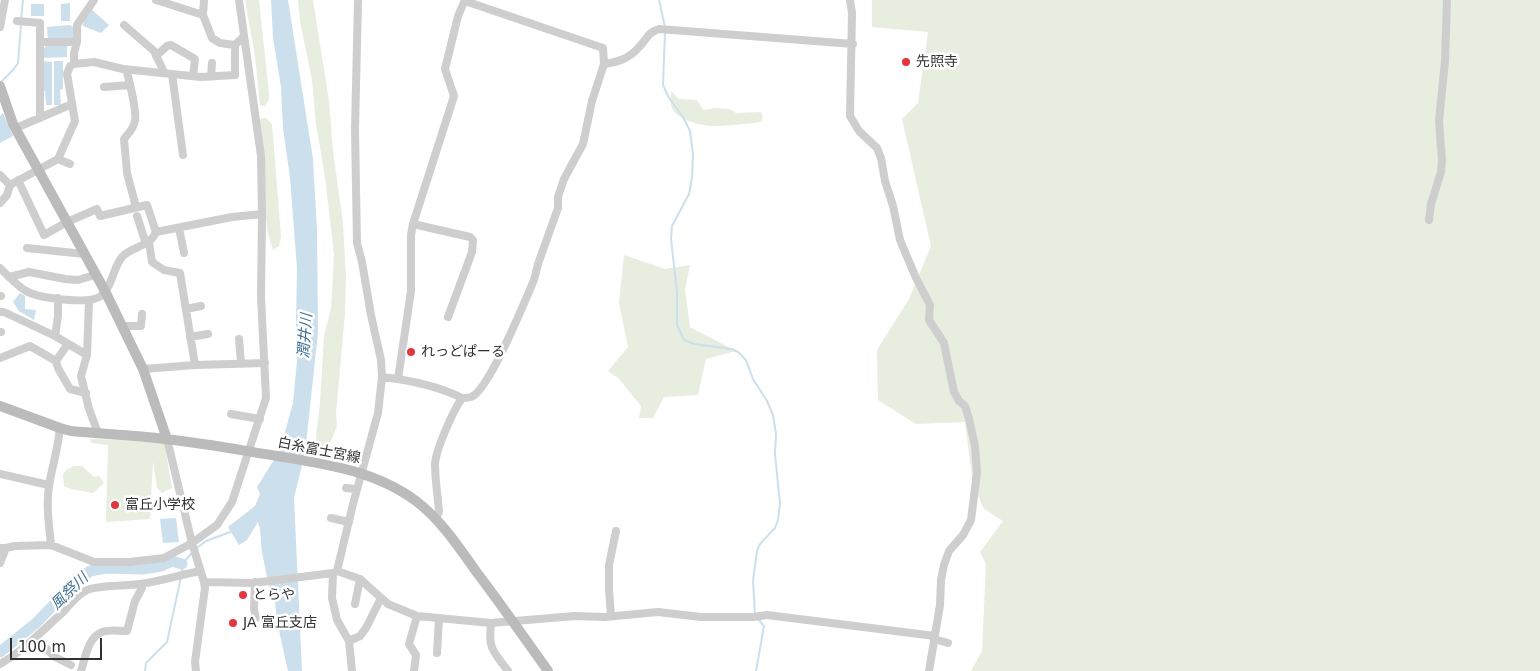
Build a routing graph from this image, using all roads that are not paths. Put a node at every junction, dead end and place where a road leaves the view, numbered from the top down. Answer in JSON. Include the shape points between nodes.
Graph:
{"nodes":[{"id":1,"x":5,"y":0,"type":"edge"},
{"id":2,"x":94,"y":0,"type":"edge"},
{"id":3,"x":156,"y":0,"type":"edge"},
{"id":4,"x":204,"y":0,"type":"edge"},
{"id":5,"x":239,"y":0,"type":"edge"},
{"id":6,"x":358,"y":0,"type":"edge"},
{"id":7,"x":465,"y":0,"type":"edge"},
{"id":8,"x":850,"y":0,"type":"edge"},
{"id":9,"x":1447,"y":0,"type":"edge"},
{"id":10,"x":203,"y":15,"type":"junction"},
{"id":11,"x":18,"y":21,"type":"dead end"},
{"id":12,"x":124,"y":25,"type":"dead end"},
{"id":13,"x":0,"y":27,"type":"edge"},
{"id":14,"x":244,"y":36,"type":"junction"},
{"id":15,"x":40,"y":42,"type":"junction"},
{"id":16,"x":77,"y":42,"type":"junction"},
{"id":17,"x":853,"y":44,"type":"junction"},
{"id":18,"x":235,"y":45,"type":"junction"},
{"id":19,"x":156,"y":56,"type":"junction"},
{"id":20,"x":212,"y":62,"type":"dead end"},
{"id":21,"x":74,"y":64,"type":"junction"},
{"id":22,"x":604,"y":64,"type":"junction"},
{"id":23,"x":126,"y":69,"type":"junction"},
{"id":24,"x":168,"y":73,"type":"junction"},
{"id":25,"x":193,"y":76,"type":"junction"},
{"id":26,"x":211,"y":77,"type":"junction"},
{"id":27,"x":130,"y":85,"type":"junction"},
{"id":28,"x":0,"y":86,"type":"edge"},
{"id":29,"x":104,"y":87,"type":"dead end"},
{"id":30,"x":72,"y":104,"type":"junction"},
{"id":31,"x":40,"y":118,"type":"junction"},
{"id":32,"x":16,"y":128,"type":"junction"},
{"id":33,"x":182,"y":155,"type":"dead end"},
{"id":34,"x":58,"y":159,"type":"junction"},
{"id":35,"x":70,"y":164,"type":"dead end"},
{"id":36,"x":38,"y":169,"type":"junction"},
{"id":37,"x":0,"y":175,"type":"edge"},
{"id":38,"x":18,"y":180,"type":"junction"},
{"id":39,"x":10,"y":184,"type":"junction"},
{"id":40,"x":0,"y":202,"type":"edge"},
{"id":41,"x":136,"y":207,"type":"junction"},
{"id":42,"x":262,"y":214,"type":"junction"},
{"id":43,"x":136,"y":216,"type":"dead end"},
{"id":44,"x":1429,"y":220,"type":"dead end"},
{"id":45,"x":68,"y":222,"type":"junction"},
{"id":46,"x":413,"y":224,"type":"junction"},
{"id":47,"x":179,"y":228,"type":"junction"},
{"id":48,"x":156,"y":232,"type":"junction"},
{"id":49,"x":148,"y":243,"type":"junction"},
{"id":50,"x":28,"y":248,"type":"dead end"},
{"id":51,"x":184,"y":253,"type":"dead end"},
{"id":52,"x":84,"y":254,"type":"junction"},
{"id":53,"x":0,"y":268,"type":"edge"},
{"id":54,"x":95,"y":274,"type":"junction"},
{"id":55,"x":9,"y":277,"type":"junction"},
{"id":56,"x":105,"y":291,"type":"junction"},
{"id":57,"x":58,"y":298,"type":"junction"},
{"id":58,"x":89,"y":301,"type":"junction"},
{"id":59,"x":201,"y":306,"type":"dead end"},
{"id":60,"x":186,"y":309,"type":"junction"},
{"id":61,"x":0,"y":312,"type":"edge"},
{"id":62,"x":142,"y":314,"type":"dead end"},
{"id":63,"x":448,"y":317,"type":"dead end"},
{"id":64,"x":122,"y":326,"type":"junction"},
{"id":65,"x":208,"y":334,"type":"dead end"},
{"id":66,"x":55,"y":336,"type":"junction"},
{"id":67,"x":190,"y":337,"type":"junction"},
{"id":68,"x":239,"y":339,"type":"dead end"},
{"id":69,"x":67,"y":345,"type":"junction"},
{"id":70,"x":87,"y":355,"type":"junction"},
{"id":71,"x":0,"y":358,"type":"edge"},
{"id":72,"x":56,"y":361,"type":"junction"},
{"id":73,"x":240,"y":363,"type":"junction"},
{"id":74,"x":265,"y":363,"type":"junction"},
{"id":75,"x":195,"y":365,"type":"junction"},
{"id":76,"x":143,"y":368,"type":"junction"},
{"id":77,"x":382,"y":378,"type":"junction"},
{"id":78,"x":398,"y":379,"type":"junction"},
{"id":79,"x":86,"y":392,"type":"junction"},
{"id":80,"x":462,"y":398,"type":"junction"},
{"id":81,"x":1,"y":409,"type":"edge"},
{"id":82,"x":231,"y":414,"type":"dead end"},
{"id":83,"x":260,"y":419,"type":"junction"},
{"id":84,"x":60,"y":428,"type":"junction"},
{"id":85,"x":98,"y":434,"type":"junction"},
{"id":86,"x":167,"y":439,"type":"junction"},
{"id":87,"x":251,"y":452,"type":"junction"},
{"id":88,"x":361,"y":473,"type":"junction"},
{"id":89,"x":0,"y":474,"type":"edge"},
{"id":90,"x":49,"y":485,"type":"junction"},
{"id":91,"x":346,"y":488,"type":"dead end"},
{"id":92,"x":356,"y":489,"type":"junction"},
{"id":93,"x":331,"y":518,"type":"dead end"},
{"id":94,"x":435,"y":518,"type":"junction"},
{"id":95,"x":349,"y":522,"type":"junction"},
{"id":96,"x":616,"y":531,"type":"dead end"},
{"id":97,"x":192,"y":543,"type":"junction"},
{"id":98,"x":51,"y":545,"type":"junction"},
{"id":99,"x":3,"y":548,"type":"edge"},
{"id":100,"x":0,"y":563,"type":"edge"},
{"id":101,"x":199,"y":567,"type":"junction"},
{"id":102,"x":335,"y":572,"type":"junction"},
{"id":103,"x":360,"y":579,"type":"junction"},
{"id":104,"x":204,"y":582,"type":"junction"},
{"id":105,"x":259,"y":582,"type":"junction"},
{"id":106,"x":141,"y":584,"type":"junction"},
{"id":107,"x":381,"y":598,"type":"junction"},
{"id":108,"x":355,"y":604,"type":"dead end"},
{"id":109,"x":417,"y":616,"type":"junction"},
{"id":110,"x":611,"y":616,"type":"junction"},
{"id":111,"x":256,"y":618,"type":"dead end"},
{"id":112,"x":439,"y":618,"type":"junction"},
{"id":113,"x":512,"y":621,"type":"junction"},
{"id":114,"x":491,"y":623,"type":"junction"},
{"id":115,"x":35,"y":638,"type":"junction"},
{"id":116,"x":934,"y":638,"type":"junction"},
{"id":117,"x":348,"y":641,"type":"junction"},
{"id":118,"x":948,"y":642,"type":"dead end"},
{"id":119,"x":437,"y":653,"type":"dead end"},
{"id":120,"x":0,"y":664,"type":"edge"},
{"id":121,"x":71,"y":665,"type":"dead end"},
{"id":122,"x":81,"y":671,"type":"edge"},
{"id":123,"x":196,"y":671,"type":"edge"},
{"id":124,"x":352,"y":671,"type":"edge"},
{"id":125,"x":414,"y":671,"type":"edge"},
{"id":126,"x":508,"y":671,"type":"edge"},
{"id":127,"x":548,"y":671,"type":"edge"},
{"id":128,"x":929,"y":671,"type":"edge"}],
"edges":[{"from":1,"to":13,"type":"street"},
{"from":2,"to":16,"type":"street","via":[[78,25]]},
{"from":3,"to":10,"type":"street"},
{"from":4,"to":10,"type":"street"},
{"from":5,"to":14,"type":"street"},
{"from":6,"to":77,"type":"street","via":[[357,243]]},
{"from":7,"to":22,"type":"street","via":[[603,48]]},
{"from":7,"to":46,"type":"street","via":[[445,69],[454,96]]},
{"from":8,"to":17,"type":"street"},
{"from":9,"to":44,"type":"street","via":[[1439,121],[1442,160]]},
{"from":10,"to":18,"type":"street","via":[[212,38]]},
{"from":11,"to":15,"type":"street","via":[[40,23]]},
{"from":12,"to":19,"type":"street"},
{"from":14,"to":18,"type":"street"},
{"from":14,"to":42,"type":"street","via":[[261,156]]},
{"from":15,"to":16,"type":"street"},
{"from":15,"to":31,"type":"street"},
{"from":16,"to":21,"type":"street"},
{"from":17,"to":22,"type":"street","via":[[659,29],[650,32],[626,59]]},
{"from":17,"to":116,"type":"street","via":[[850,116],[877,148],[881,158],[900,240],[930,305],[929,320],[944,343],[954,392],[965,406],[975,446],[978,472],[971,520],[963,535],[948,551]]},
{"from":18,"to":26,"type":"street","via":[[235,75]]},
{"from":19,"to":24,"type":"street"},
{"from":19,"to":25,"type":"street","via":[[171,45],[195,59]]},
{"from":20,"to":26,"type":"street"},
{"from":21,"to":23,"type":"street","via":[[94,62]]},
{"from":21,"to":30,"type":"street","via":[[67,74]]},
{"from":22,"to":80,"type":"street","via":[[583,144],[564,179],[558,208],[534,280],[490,376],[472,397]]},
{"from":23,"to":24,"type":"street"},
{"from":23,"to":27,"type":"street"},
{"from":24,"to":25,"type":"street"},
{"from":24,"to":33,"type":"street"},
{"from":25,"to":26,"type":"street"},
{"from":27,"to":29,"type":"street"},
{"from":27,"to":41,"type":"street","via":[[136,120],[124,139],[127,173]]},
{"from":28,"to":32,"type":"main road"},
{"from":30,"to":31,"type":"street"},
{"from":30,"to":34,"type":"street","via":[[75,121]]},
{"from":31,"to":32,"type":"street"},
{"from":32,"to":36,"type":"main road"},
{"from":34,"to":35,"type":"street"},
{"from":34,"to":36,"type":"street"},
{"from":36,"to":38,"type":"street"},
{"from":36,"to":45,"type":"main road"},
{"from":37,"to":39,"type":"street"},
{"from":38,"to":39,"type":"street"},
{"from":38,"to":45,"type":"street","via":[[44,235]]},
{"from":39,"to":40,"type":"street","via":[[7,195]]},
{"from":41,"to":45,"type":"street","via":[[100,216],[97,209]]},
{"from":41,"to":48,"type":"street","via":[[147,205]]},
{"from":42,"to":47,"type":"street"},
{"from":42,"to":74,"type":"street","via":[[260,297]]},
{"from":43,"to":49,"type":"street"},
{"from":45,"to":52,"type":"main road"},
{"from":46,"to":63,"type":"street","via":[[473,240],[472,252]]},
{"from":46,"to":78,"type":"street","via":[[411,291]]},
{"from":47,"to":48,"type":"street"},
{"from":47,"to":51,"type":"street"},
{"from":48,"to":49,"type":"street"},
{"from":49,"to":56,"type":"street","via":[[125,254]]},
{"from":49,"to":60,"type":"street","via":[[152,262],[164,270],[180,273]]},
{"from":50,"to":52,"type":"street"},
{"from":52,"to":54,"type":"main road"},
{"from":53,"to":55,"type":"street"},
{"from":54,"to":55,"type":"street","via":[[78,280],[29,272]]},
{"from":54,"to":56,"type":"main road"},
{"from":55,"to":57,"type":"street","via":[[27,292]]},
{"from":56,"to":58,"type":"street"},
{"from":56,"to":64,"type":"main road"},
{"from":57,"to":58,"type":"street"},
{"from":57,"to":66,"type":"street"},
{"from":58,"to":70,"type":"street"},
{"from":59,"to":60,"type":"street"},
{"from":60,"to":67,"type":"street"},
{"from":61,"to":66,"type":"street"},
{"from":62,"to":64,"type":"street","via":[[141,326]]},
{"from":64,"to":76,"type":"main road"},
{"from":65,"to":67,"type":"street"},
{"from":66,"to":69,"type":"street"},
{"from":67,"to":75,"type":"street"},
{"from":68,"to":73,"type":"street"},
{"from":69,"to":70,"type":"street"},
{"from":69,"to":72,"type":"street"},
{"from":70,"to":79,"type":"street","via":[[81,376]]},
{"from":71,"to":72,"type":"street","via":[[30,346]]},
{"from":72,"to":79,"type":"street","via":[[70,389]]},
{"from":73,"to":74,"type":"street"},
{"from":73,"to":75,"type":"street"},
{"from":74,"to":83,"type":"street","via":[[266,398]]},
{"from":75,"to":76,"type":"street"},
{"from":76,"to":86,"type":"main road"},
{"from":77,"to":78,"type":"street"},
{"from":77,"to":88,"type":"street","via":[[378,412]]},
{"from":78,"to":80,"type":"street"},
{"from":79,"to":85,"type":"street"},
{"from":80,"to":94,"type":"street","via":[[435,463],[439,512]]},
{"from":81,"to":84,"type":"main road","name":"白糸富士宮線"},
{"from":82,"to":83,"type":"street"},
{"from":83,"to":87,"type":"street"},
{"from":84,"to":85,"type":"main road","name":"白糸富士宮線"},
{"from":84,"to":90,"type":"street"},
{"from":85,"to":86,"type":"main road","name":"白糸富士宮線"},
{"from":86,"to":87,"type":"main road","name":"白糸富士宮線"},
{"from":86,"to":97,"type":"street"},
{"from":87,"to":88,"type":"main road","name":"白糸富士宮線"},
{"from":87,"to":97,"type":"street","via":[[228,510],[217,525]]},
{"from":88,"to":92,"type":"street"},
{"from":88,"to":94,"type":"main road","name":"白糸富士宮線","via":[[400,490]]},
{"from":89,"to":90,"type":"street"},
{"from":90,"to":98,"type":"street"},
{"from":91,"to":92,"type":"street"},
{"from":92,"to":95,"type":"street"},
{"from":93,"to":95,"type":"street"},
{"from":94,"to":113,"type":"main road","name":"白糸富士宮線"},
{"from":95,"to":102,"type":"street"},
{"from":96,"to":110,"type":"street","via":[[609,565]]},
{"from":97,"to":98,"type":"street","via":[[164,558],[105,562],[94,562]]},
{"from":97,"to":101,"type":"street"},
{"from":98,"to":99,"type":"street"},
{"from":99,"to":100,"type":"street"},
{"from":101,"to":104,"type":"street"},
{"from":101,"to":106,"type":"street","via":[[165,580]]},
{"from":102,"to":103,"type":"street"},
{"from":102,"to":105,"type":"street"},
{"from":102,"to":117,"type":"street","via":[[334,611]]},
{"from":103,"to":107,"type":"street"},
{"from":103,"to":108,"type":"street"},
{"from":104,"to":105,"type":"street"},
{"from":104,"to":123,"type":"street"},
{"from":105,"to":111,"type":"street","via":[[254,609]]},
{"from":106,"to":115,"type":"street","via":[[87,590]]},
{"from":106,"to":122,"type":"street","via":[[127,631],[98,634],[90,645]]},
{"from":107,"to":109,"type":"street"},
{"from":107,"to":117,"type":"street","via":[[360,636]]},
{"from":109,"to":112,"type":"street"},
{"from":109,"to":125,"type":"street","via":[[409,644],[416,655]]},
{"from":110,"to":113,"type":"street"},
{"from":110,"to":116,"type":"street","via":[[658,612],[701,617],[767,615]]},
{"from":112,"to":114,"type":"street"},
{"from":112,"to":119,"type":"street"},
{"from":113,"to":114,"type":"street"},
{"from":113,"to":127,"type":"main road","name":"白糸富士宮線"},
{"from":114,"to":126,"type":"street","via":[[491,647]]},
{"from":115,"to":120,"type":"street"},
{"from":115,"to":121,"type":"street","via":[[55,657]]},
{"from":116,"to":118,"type":"street"},
{"from":116,"to":128,"type":"street"},
{"from":117,"to":124,"type":"street"}]}
